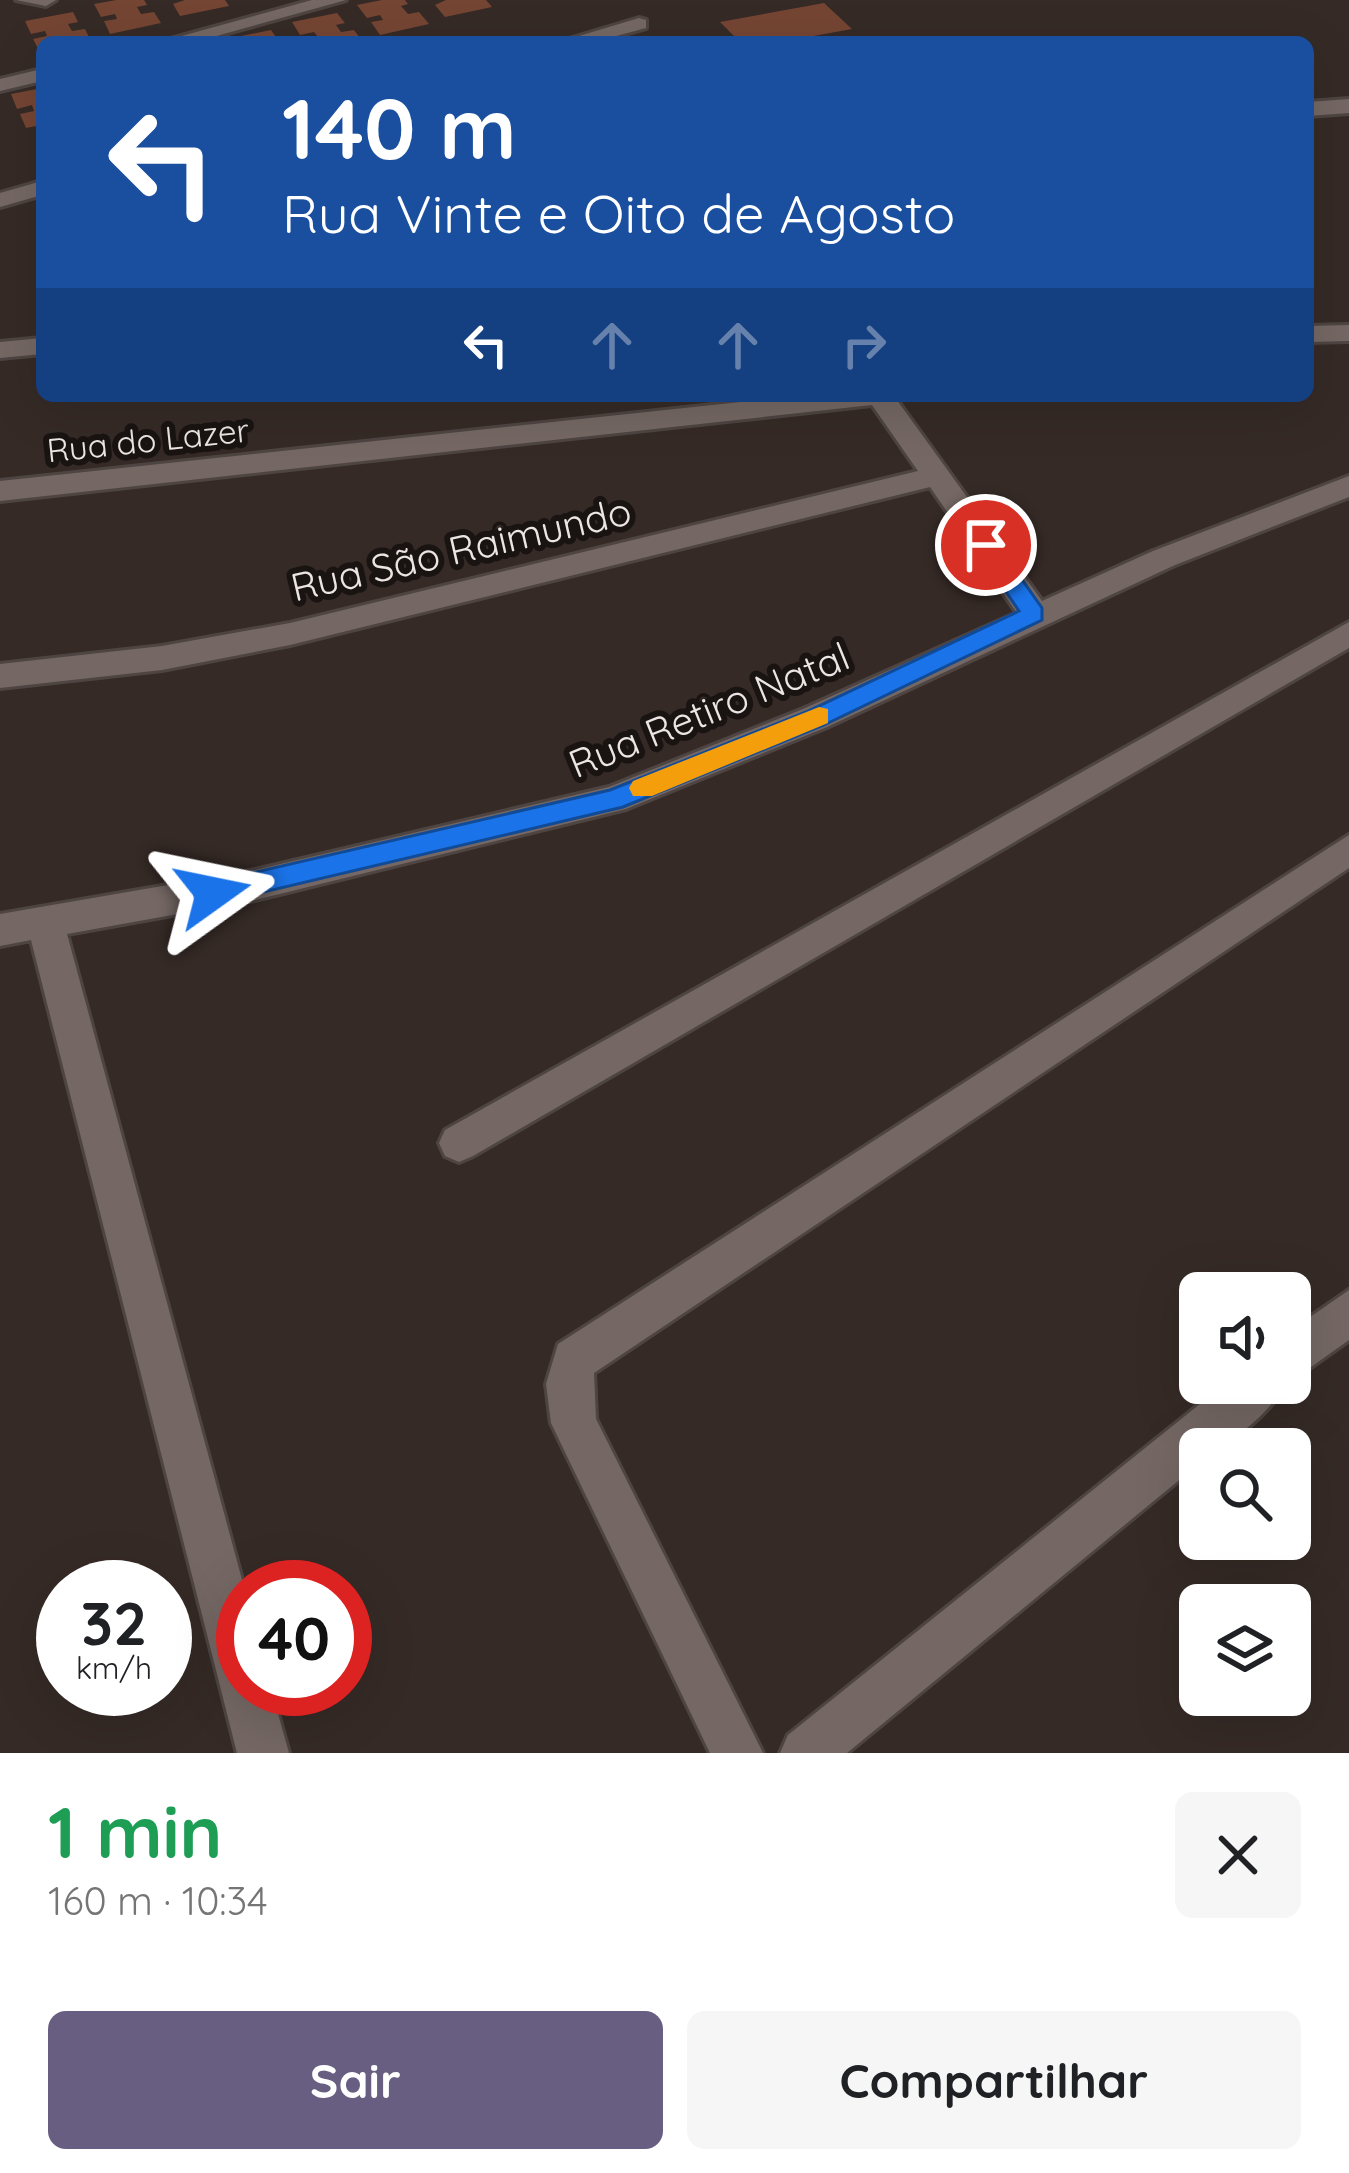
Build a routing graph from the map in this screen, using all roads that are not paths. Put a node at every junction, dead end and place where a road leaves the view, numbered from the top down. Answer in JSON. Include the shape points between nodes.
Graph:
{"nodes":[{"id":1,"x":26,"y":0,"type":"edge"},
{"id":2,"x":46,"y":0,"type":"edge"},
{"id":3,"x":336,"y":0,"type":"edge"},
{"id":4,"x":616,"y":0,"type":"edge"},
{"id":5,"x":639,"y":24,"type":"junction"},
{"id":6,"x":194,"y":36,"type":"edge"},
{"id":7,"x":592,"y":36,"type":"edge"},
{"id":8,"x":651,"y":36,"type":"edge"},
{"id":9,"x":36,"y":76,"type":"edge"},
{"id":10,"x":0,"y":85,"type":"edge"},
{"id":11,"x":1349,"y":106,"type":"edge"},
{"id":12,"x":1314,"y":109,"type":"edge"},
{"id":13,"x":36,"y":190,"type":"edge"},
{"id":14,"x":0,"y":200,"type":"edge"},
{"id":15,"x":1349,"y":333,"type":"edge"},
{"id":16,"x":1314,"y":334,"type":"edge"},
{"id":17,"x":36,"y":347,"type":"edge"},
{"id":18,"x":0,"y":350,"type":"edge"},
{"id":19,"x":823,"y":402,"type":"edge"},
{"id":20,"x":882,"y":402,"type":"edge"},
{"id":21,"x":937,"y":476,"type":"junction"},
{"id":22,"x":1349,"y":486,"type":"edge"},
{"id":23,"x":0,"y":491,"type":"edge"},
{"id":24,"x":1034,"y":614,"type":"junction"},
{"id":25,"x":1349,"y":632,"type":"edge"},
{"id":26,"x":0,"y":676,"type":"edge"},
{"id":27,"x":1349,"y":849,"type":"edge"},
{"id":28,"x":46,"y":925,"type":"junction"},
{"id":29,"x":0,"y":930,"type":"edge"},
{"id":30,"x":459,"y":1143,"type":"dead end"},
{"id":31,"x":1349,"y":1312,"type":"edge"},
{"id":32,"x":1311,"y":1343,"type":"edge"},
{"id":33,"x":1236,"y":1404,"type":"edge"},
{"id":34,"x":216,"y":1574,"type":"edge"},
{"id":35,"x":253,"y":1716,"type":"edge"},
{"id":36,"x":263,"y":1753,"type":"edge"},
{"id":37,"x":737,"y":1753,"type":"edge"},
{"id":38,"x":806,"y":1753,"type":"edge"}],
"edges":[{"from":1,"to":2,"type":"street"},
{"from":3,"to":6,"type":"street"},
{"from":4,"to":5,"type":"street"},
{"from":5,"to":7,"type":"street"},
{"from":5,"to":8,"type":"street"},
{"from":9,"to":10,"type":"street"},
{"from":11,"to":12,"type":"street"},
{"from":13,"to":14,"type":"street"},
{"from":15,"to":16,"type":"street"},
{"from":17,"to":18,"type":"street"},
{"from":19,"to":23,"type":"street","name":"Rua do Lazer"},
{"from":20,"to":21,"type":"street"},
{"from":21,"to":24,"type":"street"},
{"from":21,"to":26,"type":"street","name":"Rua São Raimundo","via":[[290,634]]},
{"from":22,"to":24,"type":"street","name":"Rua Retiro Natal"},
{"from":24,"to":28,"type":"street","name":"Rua Retiro Natal","via":[[815,718],[614,800]]},
{"from":25,"to":30,"type":"street"},
{"from":27,"to":37,"type":"street","via":[[574,1360],[574,1423]]},
{"from":28,"to":29,"type":"street","name":"Rua Retiro Natal"},
{"from":28,"to":34,"type":"street"},
{"from":31,"to":32,"type":"street"},
{"from":33,"to":38,"type":"street"},
{"from":35,"to":36,"type":"street"}]}
